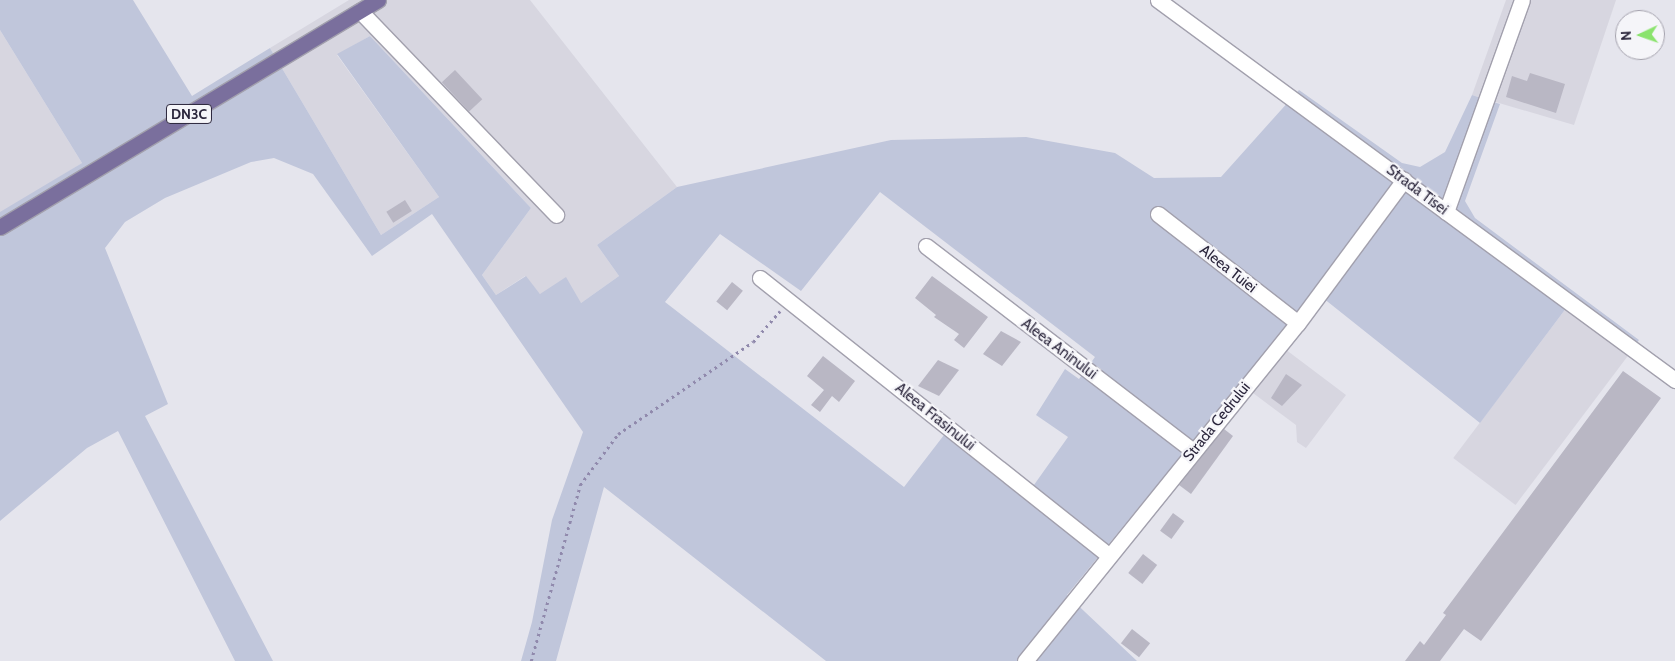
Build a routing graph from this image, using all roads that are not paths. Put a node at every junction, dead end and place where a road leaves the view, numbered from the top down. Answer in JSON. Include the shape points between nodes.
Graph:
{"nodes":[{"id":1,"x":378,"y":0,"type":"edge"},
{"id":2,"x":1158,"y":0,"type":"edge"},
{"id":3,"x":1522,"y":0,"type":"edge"},
{"id":4,"x":360,"y":11,"type":"junction"},
{"id":5,"x":1404,"y":180,"type":"junction"},
{"id":6,"x":1446,"y":212,"type":"junction"},
{"id":7,"x":1158,"y":214,"type":"dead end"},
{"id":8,"x":556,"y":215,"type":"dead end"},
{"id":9,"x":0,"y":227,"type":"edge"},
{"id":10,"x":926,"y":246,"type":"dead end"},
{"id":11,"x":760,"y":278,"type":"dead end"},
{"id":12,"x":1298,"y":323,"type":"junction"},
{"id":13,"x":1675,"y":380,"type":"edge"},
{"id":14,"x":1193,"y":451,"type":"junction"},
{"id":15,"x":1109,"y":556,"type":"junction"},
{"id":16,"x":1025,"y":661,"type":"edge"}],
"edges":[{"from":1,"to":4,"type":"main road","number":"DN3C"},
{"from":2,"to":5,"type":"lane","name":"Strada Tisei"},
{"from":3,"to":6,"type":"lane"},
{"from":4,"to":8,"type":"lane"},
{"from":4,"to":9,"type":"main road","number":"DN3C"},
{"from":5,"to":6,"type":"lane","name":"Strada Tisei"},
{"from":5,"to":12,"type":"lane","name":"Strada Cedrului"},
{"from":6,"to":13,"type":"lane","name":"Strada Tisei"},
{"from":7,"to":12,"type":"lane","name":"Aleea Tuiei"},
{"from":10,"to":14,"type":"lane","name":"Aleea Aninului"},
{"from":11,"to":15,"type":"lane","name":"Aleea Frasinului"},
{"from":12,"to":14,"type":"lane","name":"Strada Cedrului"},
{"from":14,"to":15,"type":"lane","name":"Strada Cedrului"},
{"from":15,"to":16,"type":"lane","name":"Strada Cedrului"}]}
